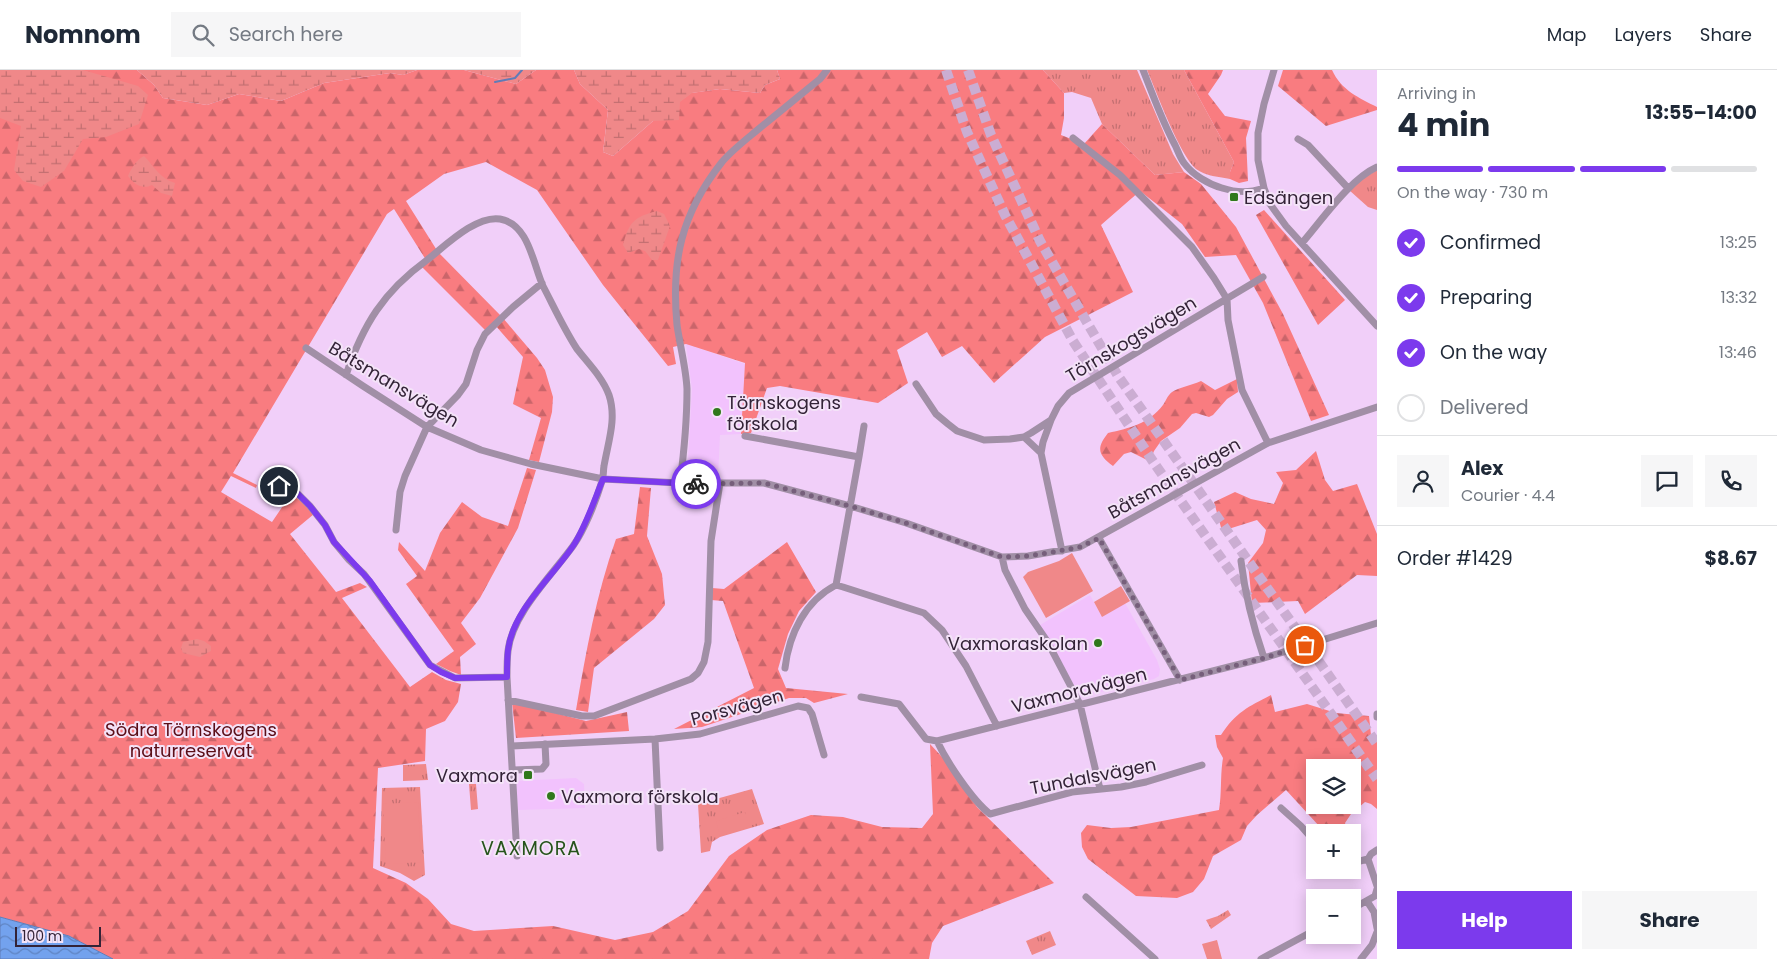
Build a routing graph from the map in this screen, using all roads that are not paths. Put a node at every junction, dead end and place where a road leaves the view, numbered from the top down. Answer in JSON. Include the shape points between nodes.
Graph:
{"nodes":[{"id":1,"x":827,"y":70,"type":"edge"},
{"id":2,"x":1143,"y":70,"type":"edge"},
{"id":3,"x":1274,"y":70,"type":"edge"},
{"id":4,"x":1073,"y":138,"type":"dead end"},
{"id":5,"x":1298,"y":139,"type":"dead end"},
{"id":6,"x":1377,"y":167,"type":"edge"},
{"id":7,"x":1264,"y":188,"type":"junction"},
{"id":8,"x":1348,"y":188,"type":"junction"},
{"id":9,"x":1302,"y":243,"type":"junction"},
{"id":10,"x":1263,"y":278,"type":"dead end"},
{"id":11,"x":542,"y":283,"type":"junction"},
{"id":12,"x":1226,"y":299,"type":"junction"},
{"id":13,"x":1377,"y":326,"type":"edge"},
{"id":14,"x":306,"y":348,"type":"dead end"},
{"id":15,"x":346,"y":375,"type":"junction"},
{"id":16,"x":916,"y":384,"type":"dead end"},
{"id":17,"x":1377,"y":407,"type":"edge"},
{"id":18,"x":1051,"y":420,"type":"junction"},
{"id":19,"x":427,"y":426,"type":"junction"},
{"id":20,"x":864,"y":426,"type":"dead end"},
{"id":21,"x":744,"y":436,"type":"dead end"},
{"id":22,"x":1024,"y":437,"type":"junction"},
{"id":23,"x":1268,"y":443,"type":"junction"},
{"id":24,"x":1041,"y":453,"type":"junction"},
{"id":25,"x":859,"y":458,"type":"junction"},
{"id":26,"x":603,"y":479,"type":"junction"},
{"id":27,"x":680,"y":483,"type":"junction"},
{"id":28,"x":720,"y":483,"type":"junction"},
{"id":29,"x":264,"y":484,"type":"dead end"},
{"id":30,"x":850,"y":506,"type":"junction"},
{"id":31,"x":396,"y":530,"type":"dead end"},
{"id":32,"x":1099,"y":538,"type":"junction"},
{"id":33,"x":1062,"y":551,"type":"junction"},
{"id":34,"x":1002,"y":557,"type":"junction"},
{"id":35,"x":1241,"y":561,"type":"dead end"},
{"id":36,"x":836,"y":585,"type":"junction"},
{"id":37,"x":1377,"y":624,"type":"edge"},
{"id":38,"x":1264,"y":658,"type":"junction"},
{"id":39,"x":785,"y":668,"type":"dead end"},
{"id":40,"x":507,"y":677,"type":"junction"},
{"id":41,"x":1180,"y":680,"type":"junction"},
{"id":42,"x":861,"y":697,"type":"dead end"},
{"id":43,"x":508,"y":700,"type":"junction"},
{"id":44,"x":1080,"y":704,"type":"junction"},
{"id":45,"x":997,"y":726,"type":"junction"},
{"id":46,"x":655,"y":739,"type":"junction"},
{"id":47,"x":937,"y":741,"type":"junction"},
{"id":48,"x":545,"y":744,"type":"junction"},
{"id":49,"x":512,"y":746,"type":"junction"},
{"id":50,"x":824,"y":754,"type":"dead end"},
{"id":51,"x":1202,"y":765,"type":"dead end"},
{"id":52,"x":513,"y":770,"type":"junction"},
{"id":53,"x":1100,"y":789,"type":"junction"},
{"id":54,"x":1282,"y":808,"type":"dead end"},
{"id":55,"x":1306,"y":833,"type":"edge"},
{"id":56,"x":660,"y":848,"type":"dead end"},
{"id":57,"x":1377,"y":850,"type":"edge"},
{"id":58,"x":517,"y":856,"type":"dead end"},
{"id":59,"x":1368,"y":859,"type":"junction"},
{"id":60,"x":1361,"y":861,"type":"edge"},
{"id":61,"x":1377,"y":888,"type":"edge"},
{"id":62,"x":1086,"y":897,"type":"dead end"},
{"id":63,"x":1367,"y":901,"type":"junction"},
{"id":64,"x":1361,"y":904,"type":"edge"},
{"id":65,"x":1377,"y":930,"type":"edge"},
{"id":66,"x":1306,"y":935,"type":"edge"},
{"id":67,"x":1155,"y":959,"type":"edge"},
{"id":68,"x":1261,"y":959,"type":"edge"},
{"id":69,"x":1361,"y":959,"type":"edge"}],
"edges":[{"from":1,"to":27,"type":"street","via":[[738,146],[698,197],[688,218],[678,254],[675,285],[677,326],[687,388]]},
{"from":2,"to":7,"type":"street","via":[[1171,139],[1183,162],[1193,172],[1229,190],[1254,192]]},
{"from":3,"to":7,"type":"street","via":[[1258,133],[1258,160]]},
{"from":4,"to":12,"type":"street","via":[[1120,175],[1192,247]]},
{"from":5,"to":8,"type":"street","via":[[1308,145]]},
{"from":6,"to":8,"type":"street"},
{"from":7,"to":9,"type":"street","via":[[1278,217]]},
{"from":8,"to":9,"type":"street"},
{"from":9,"to":13,"type":"street"},
{"from":10,"to":12,"type":"street","name":"Törnskogsvägen"},
{"from":11,"to":15,"type":"street","via":[[522,234],[505,220],[486,219],[407,275],[373,313]]},
{"from":11,"to":19,"type":"street","via":[[485,334],[466,384]]},
{"from":11,"to":26,"type":"street","via":[[574,342],[609,396],[611,440]]},
{"from":12,"to":18,"type":"street","name":"Törnskogsvägen","via":[[1069,393]]},
{"from":12,"to":23,"type":"street","via":[[1242,390]]},
{"from":14,"to":15,"type":"street","name":"Båtsmansvägen"},
{"from":15,"to":19,"type":"street","name":"Båtsmansvägen"},
{"from":16,"to":22,"type":"street","name":"Törnskogsvägen","via":[[936,414],[957,431],[984,440]]},
{"from":17,"to":23,"type":"street","name":"Båtsmansvägen"},
{"from":18,"to":22,"type":"street","name":"Törnskogsvägen"},
{"from":18,"to":24,"type":"street"},
{"from":19,"to":26,"type":"street","name":"Båtsmansvägen","via":[[481,450]]},
{"from":19,"to":31,"type":"street","via":[[400,492]]},
{"from":20,"to":25,"type":"street"},
{"from":21,"to":25,"type":"street"},
{"from":22,"to":24,"type":"street"},
{"from":23,"to":32,"type":"street","name":"Båtsmansvägen"},
{"from":24,"to":33,"type":"street"},
{"from":25,"to":30,"type":"street"},
{"from":26,"to":27,"type":"street","name":"Båtsmansvägen"},
{"from":26,"to":40,"type":"street","via":[[574,545],[526,608],[513,633],[508,650]]},
{"from":27,"to":28,"type":"street","name":"Båtsmansvägen"},
{"from":28,"to":30,"type":"street","name":"Båtsmansvägen","via":[[764,483]]},
{"from":28,"to":43,"type":"street","via":[[711,541],[708,642],[698,673],[594,716]]},
{"from":29,"to":40,"type":"street","via":[[270,483],[298,494],[310,506],[334,542],[370,581],[430,665],[455,678]]},
{"from":30,"to":34,"type":"street","name":"Båtsmansvägen"},
{"from":30,"to":36,"type":"street"},
{"from":32,"to":33,"type":"street","name":"Båtsmansvägen"},
{"from":32,"to":41,"type":"street"},
{"from":33,"to":34,"type":"street","name":"Båtsmansvägen"},
{"from":34,"to":44,"type":"street","via":[[1005,570],[1025,609],[1047,641]]},
{"from":35,"to":38,"type":"street","via":[[1249,610]]},
{"from":36,"to":39,"type":"street","via":[[823,592],[806,609],[787,654]]},
{"from":36,"to":45,"type":"street","via":[[924,613],[942,630],[966,666]]},
{"from":37,"to":38,"type":"street","name":"Vaxmoravägen"},
{"from":38,"to":41,"type":"street","name":"Vaxmoravägen"},
{"from":40,"to":43,"type":"street"},
{"from":41,"to":44,"type":"street","name":"Vaxmoravägen"},
{"from":42,"to":47,"type":"street","via":[[899,704],[926,739]]},
{"from":43,"to":49,"type":"street"},
{"from":44,"to":45,"type":"street","name":"Vaxmoravägen"},
{"from":44,"to":53,"type":"street"},
{"from":45,"to":47,"type":"street","name":"Vaxmoravägen"},
{"from":46,"to":48,"type":"street","name":"Porsvägen"},
{"from":46,"to":50,"type":"street","name":"Porsvägen","via":[[700,734],[803,706],[812,714]]},
{"from":46,"to":56,"type":"street"},
{"from":47,"to":53,"type":"street","name":"Tundalsvägen","via":[[959,776],[990,814],[1072,792]]},
{"from":48,"to":49,"type":"street","name":"Porsvägen"},
{"from":48,"to":52,"type":"street","via":[[545,767]]},
{"from":49,"to":52,"type":"street"},
{"from":51,"to":53,"type":"street","name":"Tundalsvägen","via":[[1146,782]]},
{"from":52,"to":58,"type":"street"},
{"from":54,"to":55,"type":"street"},
{"from":57,"to":59,"type":"street"},
{"from":59,"to":60,"type":"street"},
{"from":59,"to":61,"type":"street"},
{"from":61,"to":63,"type":"street","via":[[1375,896]]},
{"from":62,"to":67,"type":"street"},
{"from":63,"to":64,"type":"street"},
{"from":63,"to":65,"type":"street","via":[[1374,912]]},
{"from":65,"to":69,"type":"street","via":[[1372,945]]},
{"from":66,"to":68,"type":"street"}]}
